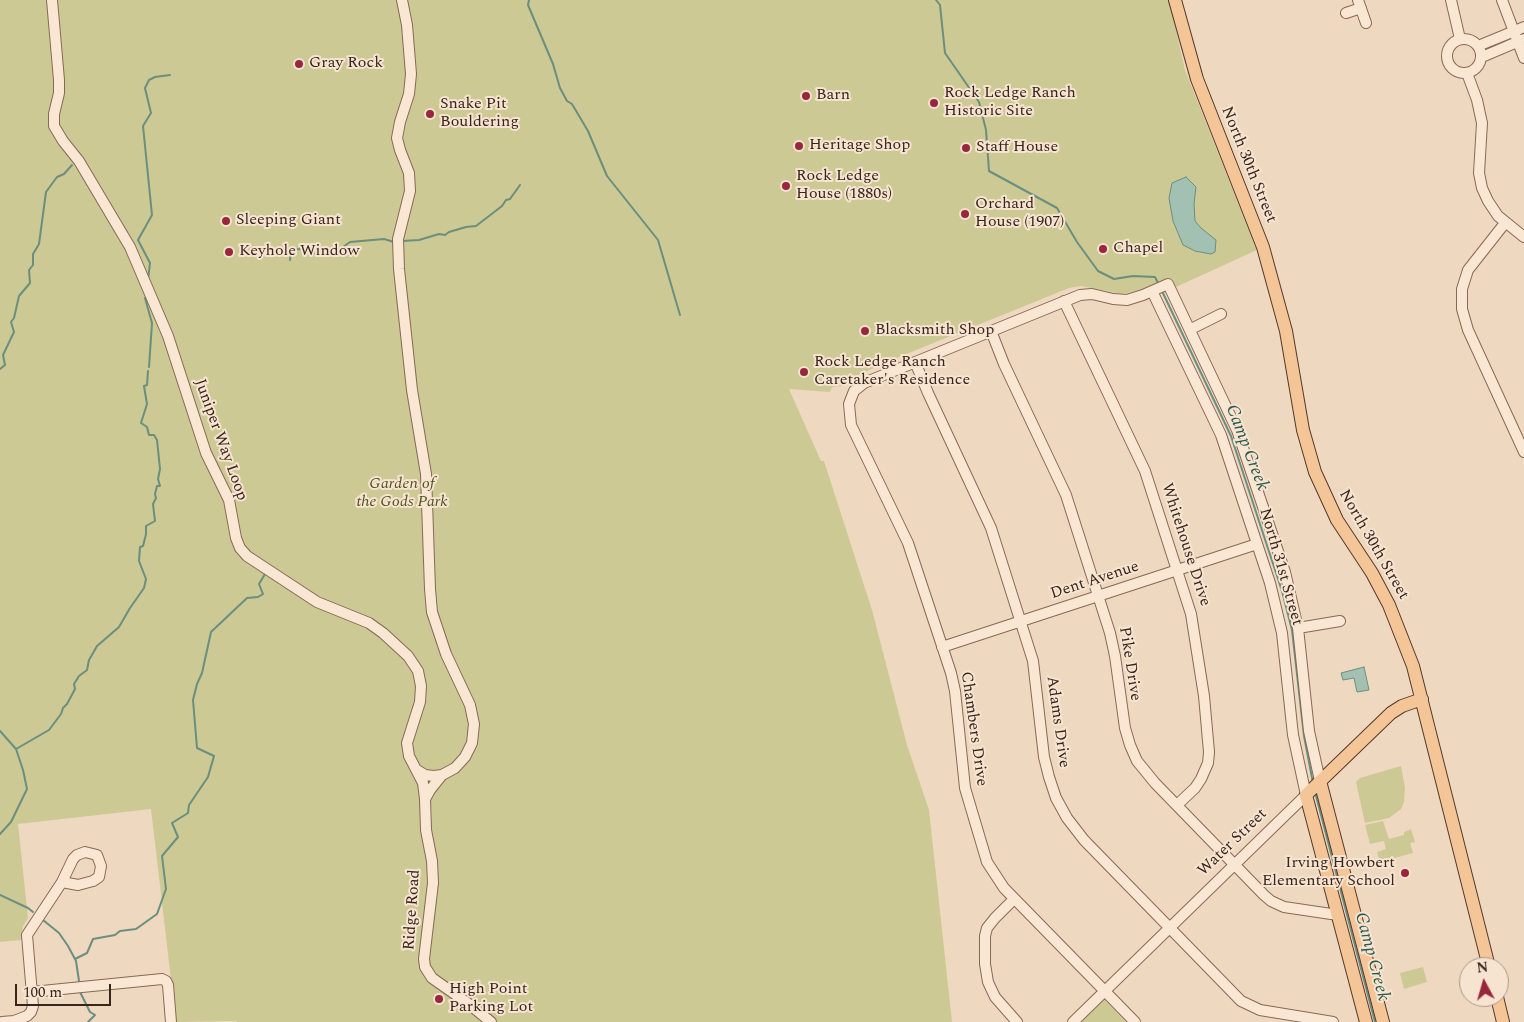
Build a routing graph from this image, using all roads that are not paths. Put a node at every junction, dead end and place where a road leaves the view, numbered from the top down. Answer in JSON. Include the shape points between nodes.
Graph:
{"nodes":[{"id":1,"x":52,"y":0,"type":"edge"},
{"id":2,"x":402,"y":0,"type":"edge"},
{"id":3,"x":1175,"y":0,"type":"edge"},
{"id":4,"x":1451,"y":0,"type":"edge"},
{"id":5,"x":1502,"y":0,"type":"edge"},
{"id":6,"x":1360,"y":4,"type":"edge"},
{"id":7,"x":1346,"y":12,"type":"dead end"},
{"id":8,"x":1366,"y":23,"type":"dead end"},
{"id":9,"x":1524,"y":27,"type":"edge"},
{"id":10,"x":1514,"y":32,"type":"junction"},
{"id":11,"x":1460,"y":39,"type":"junction"},
{"id":12,"x":1521,"y":41,"type":"edge"},
{"id":13,"x":1478,"y":46,"type":"junction"},
{"id":14,"x":1482,"y":57,"type":"junction"},
{"id":15,"x":1524,"y":58,"type":"edge"},
{"id":16,"x":1467,"y":73,"type":"junction"},
{"id":17,"x":1506,"y":223,"type":"junction"},
{"id":18,"x":1524,"y":237,"type":"edge"},
{"id":19,"x":1152,"y":291,"type":"junction"},
{"id":20,"x":1064,"y":301,"type":"junction"},
{"id":21,"x":1221,"y":314,"type":"dead end"},
{"id":22,"x":1190,"y":329,"type":"junction"},
{"id":23,"x":991,"y":331,"type":"junction"},
{"id":24,"x":915,"y":362,"type":"junction"},
{"id":25,"x":1524,"y":452,"type":"edge"},
{"id":26,"x":1257,"y":544,"type":"junction"},
{"id":27,"x":1177,"y":571,"type":"junction"},
{"id":28,"x":1099,"y":596,"type":"junction"},
{"id":29,"x":1020,"y":621,"type":"junction"},
{"id":30,"x":1340,"y":621,"type":"dead end"},
{"id":31,"x":1298,"y":628,"type":"junction"},
{"id":32,"x":942,"y":647,"type":"junction"},
{"id":33,"x":1422,"y":699,"type":"junction"},
{"id":34,"x":417,"y":770,"type":"junction"},
{"id":35,"x":442,"y":776,"type":"junction"},
{"id":36,"x":1320,"y":781,"type":"junction"},
{"id":37,"x":1306,"y":795,"type":"junction"},
{"id":38,"x":425,"y":800,"type":"junction"},
{"id":39,"x":1177,"y":805,"type":"junction"},
{"id":40,"x":1234,"y":864,"type":"junction"},
{"id":41,"x":62,"y":882,"type":"dead end"},
{"id":42,"x":1014,"y":899,"type":"junction"},
{"id":43,"x":1338,"y":915,"type":"junction"},
{"id":44,"x":1169,"y":928,"type":"junction"},
{"id":45,"x":1486,"y":957,"type":"edge"},
{"id":46,"x":1104,"y":991,"type":"junction"},
{"id":47,"x":32,"y":992,"type":"junction"},
{"id":48,"x":1499,"y":1007,"type":"edge"},
{"id":49,"x":2,"y":1022,"type":"edge"},
{"id":50,"x":170,"y":1022,"type":"edge"},
{"id":51,"x":491,"y":1022,"type":"edge"},
{"id":52,"x":1017,"y":1022,"type":"edge"},
{"id":53,"x":1073,"y":1022,"type":"edge"},
{"id":54,"x":1135,"y":1022,"type":"edge"},
{"id":55,"x":1333,"y":1022,"type":"edge"},
{"id":56,"x":1366,"y":1022,"type":"edge"},
{"id":57,"x":1384,"y":1022,"type":"edge"},
{"id":58,"x":1503,"y":1022,"type":"edge"}],
"edges":[{"from":1,"to":34,"type":"street","name":"Juniper Way Loop","via":[[59,80],[54,126],[80,161],[130,247],[168,336],[206,453],[229,500],[240,548],[247,556],[317,602],[369,623],[408,656],[418,671],[422,686],[407,742],[409,756]]},
{"from":2,"to":35,"type":"street","via":[[411,74],[410,94],[398,138],[409,172],[410,191],[398,239],[399,269],[412,390],[426,474],[430,596],[446,654],[470,705],[474,724],[472,743],[465,757]]},
{"from":3,"to":33,"type":"main road","name":"North 30th Street","via":[[1197,78],[1263,247],[1286,332],[1304,430],[1316,472],[1337,520],[1390,605]]},
{"from":4,"to":11,"type":"street"},
{"from":5,"to":10,"type":"street"},
{"from":6,"to":7,"type":"street"},
{"from":6,"to":8,"type":"street"},
{"from":9,"to":10,"type":"street"},
{"from":10,"to":12,"type":"street"},
{"from":10,"to":13,"type":"street"},
{"from":11,"to":13,"type":"street","via":[[1470,40]]},
{"from":11,"to":16,"type":"street","via":[[1450,47],[1447,59],[1458,73]]},
{"from":12,"to":14,"type":"street"},
{"from":12,"to":15,"type":"street"},
{"from":13,"to":14,"type":"street"},
{"from":14,"to":16,"type":"street","via":[[1479,66]]},
{"from":16,"to":17,"type":"street","via":[[1482,123],[1479,173],[1482,188],[1492,208]]},
{"from":17,"to":18,"type":"street"},
{"from":17,"to":25,"type":"street","via":[[1468,270],[1462,289],[1462,309],[1468,330]]},
{"from":19,"to":20,"type":"street","via":[[1127,300],[1086,294]]},
{"from":19,"to":22,"type":"street","name":"North 31st Street","via":[[1168,284]]},
{"from":19,"to":26,"type":"street","name":"North 31st Street","via":[[1221,435]]},
{"from":20,"to":23,"type":"street"},
{"from":20,"to":27,"type":"street","name":"Whitehouse Drive","via":[[1144,471]]},
{"from":21,"to":22,"type":"street"},
{"from":22,"to":31,"type":"street","name":"North 31st Street","via":[[1244,447],[1284,572]]},
{"from":23,"to":24,"type":"street"},
{"from":23,"to":28,"type":"street","name":"Pike Drive","via":[[1064,490]]},
{"from":24,"to":29,"type":"street","name":"Adams Drive","via":[[986,518]]},
{"from":24,"to":32,"type":"street","name":"Chambers Drive","via":[[864,383],[846,397],[851,425],[908,543]]},
{"from":26,"to":27,"type":"street","name":"Dent Avenue"},
{"from":26,"to":37,"type":"street","name":"North 31st Street","via":[[1278,613],[1292,735]]},
{"from":27,"to":28,"type":"street","name":"Dent Avenue"},
{"from":27,"to":39,"type":"street","name":"Whitehouse Drive","via":[[1197,643],[1209,752],[1201,779]]},
{"from":28,"to":29,"type":"street","name":"Dent Avenue"},
{"from":28,"to":39,"type":"street","name":"Pike Drive","via":[[1113,644],[1122,716],[1130,745],[1144,770]]},
{"from":29,"to":32,"type":"street","name":"Dent Avenue"},
{"from":29,"to":44,"type":"street","name":"Adams Drive","via":[[1034,666],[1044,757],[1056,798],[1084,840]]},
{"from":30,"to":31,"type":"street"},
{"from":31,"to":36,"type":"street","name":"North 31st Street","via":[[1310,731]]},
{"from":32,"to":42,"type":"street","name":"Chambers Drive","via":[[954,682],[970,806],[987,862]]},
{"from":33,"to":36,"type":"main road","name":"Water Street","via":[[1391,713]]},
{"from":33,"to":45,"type":"main road","name":"North 30th Street"},
{"from":34,"to":35,"type":"street","via":[[425,775]]},
{"from":34,"to":38,"type":"street","name":"Ridge Road","via":[[423,782]]},
{"from":35,"to":38,"type":"street"},
{"from":36,"to":37,"type":"main road","name":"Water Street"},
{"from":36,"to":57,"type":"main road","name":"North 31st Street"},
{"from":37,"to":40,"type":"street","name":"Water Street"},
{"from":37,"to":43,"type":"main road","name":"North 31st Street"},
{"from":38,"to":51,"type":"street","name":"Ridge Road","via":[[433,883],[425,967],[432,978]]},
{"from":39,"to":40,"type":"street","name":"Pike Drive"},
{"from":40,"to":43,"type":"street","name":"Pike Drive","via":[[1264,895],[1278,904]]},
{"from":40,"to":44,"type":"street","name":"Water Street"},
{"from":41,"to":47,"type":"street","via":[[27,935]]},
{"from":42,"to":46,"type":"street","name":"Chambers Drive"},
{"from":42,"to":52,"type":"street","via":[[987,928],[985,964],[995,997]]},
{"from":43,"to":56,"type":"main road","name":"North 31st Street"},
{"from":44,"to":46,"type":"street","name":"Water Street"},
{"from":44,"to":55,"type":"street","name":"Adams Drive","via":[[1246,1004],[1260,1010]]},
{"from":46,"to":53,"type":"street","name":"Water Street"},
{"from":46,"to":54,"type":"street","name":"Chambers Drive"},
{"from":47,"to":49,"type":"street","via":[[33,1006],[27,1016]]},
{"from":47,"to":50,"type":"street","via":[[157,978],[168,985]]},
{"from":48,"to":58,"type":"main road"}]}
